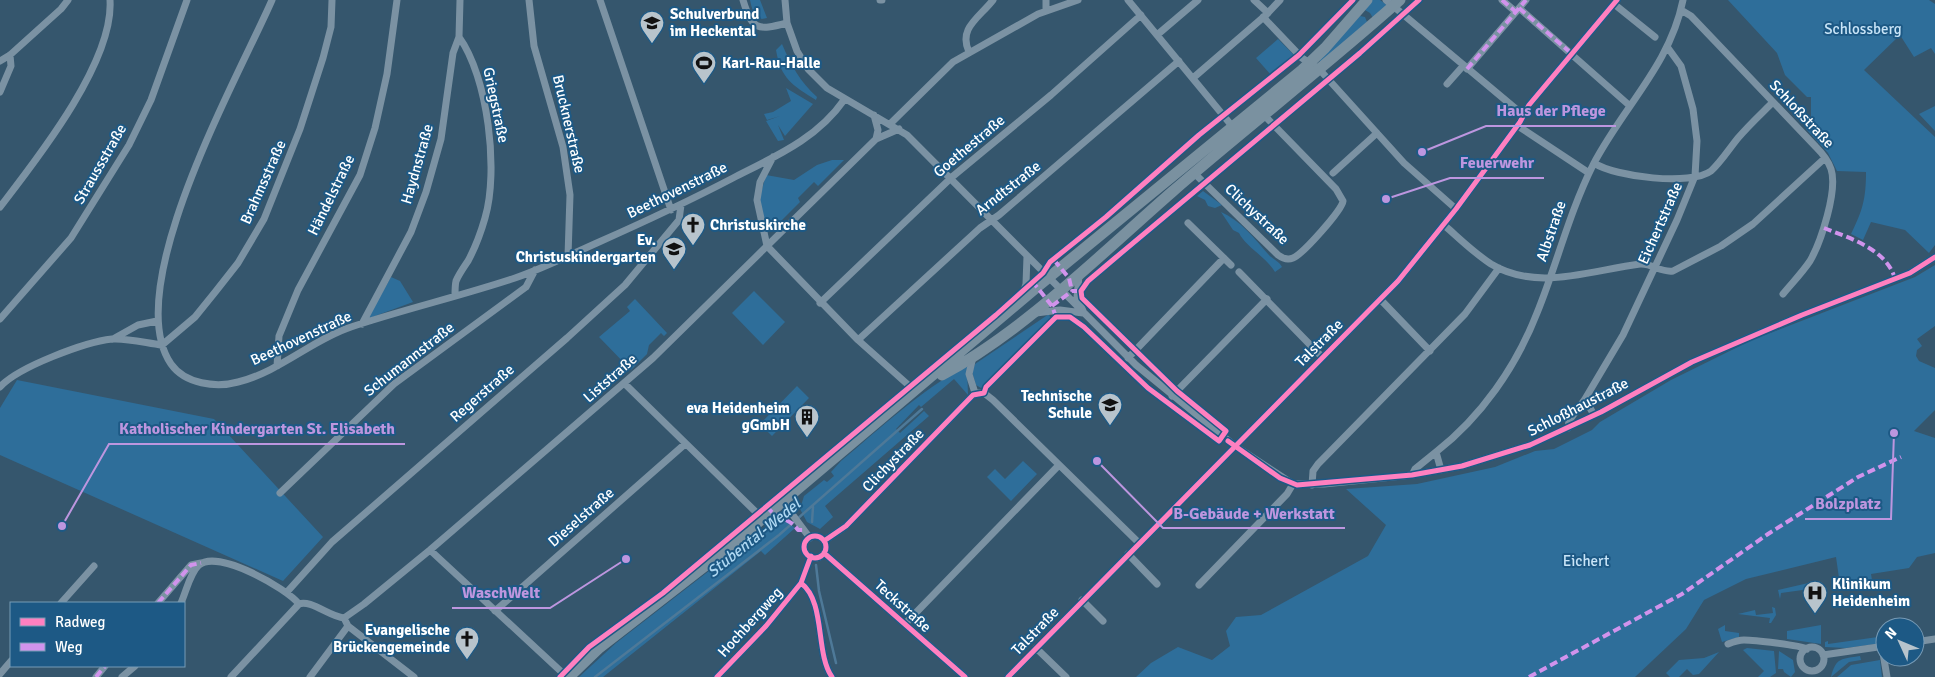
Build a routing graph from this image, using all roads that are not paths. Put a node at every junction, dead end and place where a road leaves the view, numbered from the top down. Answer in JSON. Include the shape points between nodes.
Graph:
{"nodes":[{"id":1,"x":68,"y":0,"type":"edge"},
{"id":2,"x":110,"y":0,"type":"edge"},
{"id":3,"x":187,"y":0,"type":"edge"},
{"id":4,"x":272,"y":0,"type":"edge"},
{"id":5,"x":332,"y":0,"type":"edge"},
{"id":6,"x":398,"y":0,"type":"edge"},
{"id":7,"x":460,"y":0,"type":"edge"},
{"id":8,"x":529,"y":0,"type":"edge"},
{"id":9,"x":600,"y":0,"type":"edge"},
{"id":10,"x":743,"y":0,"type":"edge"},
{"id":11,"x":784,"y":0,"type":"edge"},
{"id":12,"x":993,"y":0,"type":"edge"},
{"id":13,"x":1046,"y":0,"type":"edge"},
{"id":14,"x":1078,"y":0,"type":"edge"},
{"id":15,"x":1128,"y":0,"type":"edge"},
{"id":16,"x":1198,"y":0,"type":"edge"},
{"id":17,"x":1254,"y":0,"type":"edge"},
{"id":18,"x":1280,"y":0,"type":"edge"},
{"id":19,"x":1367,"y":0,"type":"edge"},
{"id":20,"x":1502,"y":0,"type":"edge"},
{"id":21,"x":1526,"y":0,"type":"edge"},
{"id":22,"x":1684,"y":0,"type":"edge"},
{"id":23,"x":1393,"y":2,"type":"edge"},
{"id":24,"x":1616,"y":2,"type":"edge"},
{"id":25,"x":1046,"y":10,"type":"junction"},
{"id":26,"x":1518,"y":10,"type":"junction"},
{"id":27,"x":1681,"y":10,"type":"junction"},
{"id":28,"x":1357,"y":11,"type":"junction"},
{"id":29,"x":1141,"y":15,"type":"junction"},
{"id":30,"x":1266,"y":15,"type":"junction"},
{"id":31,"x":787,"y":23,"type":"junction"},
{"id":32,"x":1369,"y":28,"type":"junction"},
{"id":33,"x":1157,"y":34,"type":"junction"},
{"id":34,"x":459,"y":37,"type":"junction"},
{"id":35,"x":1655,"y":38,"type":"dead end"},
{"id":36,"x":1668,"y":48,"type":"junction"},
{"id":37,"x":969,"y":52,"type":"junction"},
{"id":38,"x":1572,"y":54,"type":"junction"},
{"id":39,"x":10,"y":55,"type":"junction"},
{"id":40,"x":0,"y":61,"type":"edge"},
{"id":41,"x":1179,"y":61,"type":"junction"},
{"id":42,"x":1315,"y":66,"type":"junction"},
{"id":43,"x":1465,"y":67,"type":"junction"},
{"id":44,"x":1193,"y":78,"type":"junction"},
{"id":45,"x":1448,"y":84,"type":"dead end"},
{"id":46,"x":0,"y":92,"type":"edge"},
{"id":47,"x":844,"y":100,"type":"junction"},
{"id":48,"x":1773,"y":102,"type":"junction"},
{"id":49,"x":1630,"y":106,"type":"junction"},
{"id":50,"x":1522,"y":114,"type":"junction"},
{"id":51,"x":874,"y":115,"type":"junction"},
{"id":52,"x":1264,"y":115,"type":"junction"},
{"id":53,"x":890,"y":124,"type":"junction"},
{"id":54,"x":1232,"y":126,"type":"junction"},
{"id":55,"x":1518,"y":126,"type":"junction"},
{"id":56,"x":899,"y":129,"type":"junction"},
{"id":57,"x":1377,"y":133,"type":"junction"},
{"id":58,"x":876,"y":139,"type":"junction"},
{"id":59,"x":773,"y":157,"type":"junction"},
{"id":60,"x":1825,"y":158,"type":"junction"},
{"id":61,"x":1594,"y":163,"type":"junction"},
{"id":62,"x":1194,"y":173,"type":"junction"},
{"id":63,"x":1333,"y":173,"type":"dead end"},
{"id":64,"x":1589,"y":173,"type":"junction"},
{"id":65,"x":1695,"y":176,"type":"junction"},
{"id":66,"x":952,"y":177,"type":"junction"},
{"id":67,"x":681,"y":205,"type":"junction"},
{"id":68,"x":0,"y":207,"type":"edge"},
{"id":69,"x":1456,"y":209,"type":"junction"},
{"id":70,"x":671,"y":210,"type":"junction"},
{"id":71,"x":993,"y":220,"type":"junction"},
{"id":72,"x":1188,"y":223,"type":"dead end"},
{"id":73,"x":1444,"y":225,"type":"junction"},
{"id":74,"x":767,"y":246,"type":"junction"},
{"id":75,"x":568,"y":256,"type":"junction"},
{"id":76,"x":1027,"y":256,"type":"junction"},
{"id":77,"x":1224,"y":258,"type":"junction"},
{"id":78,"x":1935,"y":258,"type":"edge"},
{"id":79,"x":1231,"y":266,"type":"dead end"},
{"id":80,"x":1655,"y":267,"type":"junction"},
{"id":81,"x":1498,"y":268,"type":"junction"},
{"id":82,"x":535,"y":270,"type":"junction"},
{"id":83,"x":1238,"y":272,"type":"dead end"},
{"id":84,"x":1080,"y":274,"type":"junction"},
{"id":85,"x":1048,"y":278,"type":"junction"},
{"id":86,"x":1549,"y":278,"type":"junction"},
{"id":87,"x":1060,"y":290,"type":"junction"},
{"id":88,"x":1783,"y":294,"type":"dead end"},
{"id":89,"x":455,"y":296,"type":"junction"},
{"id":90,"x":1267,"y":299,"type":"junction"},
{"id":91,"x":1380,"y":299,"type":"junction"},
{"id":92,"x":1020,"y":301,"type":"junction"},
{"id":93,"x":820,"y":303,"type":"junction"},
{"id":94,"x":1084,"y":314,"type":"junction"},
{"id":95,"x":1029,"y":315,"type":"junction"},
{"id":96,"x":0,"y":320,"type":"edge"},
{"id":97,"x":157,"y":321,"type":"junction"},
{"id":98,"x":362,"y":324,"type":"junction"},
{"id":99,"x":112,"y":339,"type":"junction"},
{"id":100,"x":858,"y":340,"type":"junction"},
{"id":101,"x":162,"y":345,"type":"junction"},
{"id":102,"x":1430,"y":351,"type":"junction"},
{"id":103,"x":974,"y":355,"type":"junction"},
{"id":104,"x":1322,"y":357,"type":"junction"},
{"id":105,"x":1128,"y":358,"type":"junction"},
{"id":106,"x":277,"y":366,"type":"junction"},
{"id":107,"x":624,"y":384,"type":"junction"},
{"id":108,"x":0,"y":387,"type":"edge"},
{"id":109,"x":919,"y":388,"type":"junction"},
{"id":110,"x":976,"y":393,"type":"junction"},
{"id":111,"x":1172,"y":396,"type":"junction"},
{"id":112,"x":1584,"y":399,"type":"junction"},
{"id":113,"x":1594,"y":415,"type":"junction"},
{"id":114,"x":1568,"y":428,"type":"junction"},
{"id":115,"x":685,"y":444,"type":"junction"},
{"id":116,"x":1235,"y":446,"type":"junction"},
{"id":117,"x":1436,"y":452,"type":"junction"},
{"id":118,"x":1059,"y":465,"type":"junction"},
{"id":119,"x":1442,"y":470,"type":"junction"},
{"id":120,"x":1412,"y":476,"type":"junction"},
{"id":121,"x":1293,"y":484,"type":"junction"},
{"id":122,"x":1312,"y":485,"type":"junction"},
{"id":123,"x":280,"y":493,"type":"dead end"},
{"id":124,"x":784,"y":502,"type":"junction"},
{"id":125,"x":763,"y":519,"type":"junction"},
{"id":126,"x":810,"y":538,"type":"junction"},
{"id":127,"x":824,"y":541,"type":"junction"},
{"id":128,"x":1139,"y":543,"type":"junction"},
{"id":129,"x":430,"y":550,"type":"junction"},
{"id":130,"x":824,"y":553,"type":"junction"},
{"id":131,"x":1128,"y":554,"type":"junction"},
{"id":132,"x":811,"y":556,"type":"junction"},
{"id":133,"x":201,"y":563,"type":"junction"},
{"id":134,"x":94,"y":566,"type":"dead end"},
{"id":135,"x":801,"y":583,"type":"junction"},
{"id":136,"x":1157,"y":584,"type":"dead end"},
{"id":137,"x":1199,"y":585,"type":"dead end"},
{"id":138,"x":287,"y":592,"type":"junction"},
{"id":139,"x":1082,"y":600,"type":"junction"},
{"id":140,"x":62,"y":602,"type":"edge"},
{"id":141,"x":159,"y":602,"type":"edge"},
{"id":142,"x":181,"y":602,"type":"edge"},
{"id":143,"x":299,"y":604,"type":"junction"},
{"id":144,"x":495,"y":610,"type":"junction"},
{"id":145,"x":344,"y":618,"type":"junction"},
{"id":146,"x":1103,"y":621,"type":"dead end"},
{"id":147,"x":905,"y":624,"type":"junction"},
{"id":148,"x":348,"y":626,"type":"junction"},
{"id":149,"x":1728,"y":644,"type":"dead end"},
{"id":150,"x":1784,"y":646,"type":"junction"},
{"id":151,"x":1875,"y":647,"type":"edge"},
{"id":152,"x":1036,"y":648,"type":"junction"},
{"id":153,"x":1807,"y":649,"type":"junction"},
{"id":154,"x":1823,"y":655,"type":"junction"},
{"id":155,"x":1801,"y":656,"type":"junction"},
{"id":156,"x":10,"y":662,"type":"edge"},
{"id":157,"x":104,"y":667,"type":"edge"},
{"id":158,"x":134,"y":667,"type":"edge"},
{"id":159,"x":0,"y":674,"type":"edge"},
{"id":160,"x":96,"y":677,"type":"edge"},
{"id":161,"x":122,"y":677,"type":"edge"},
{"id":162,"x":231,"y":677,"type":"edge"},
{"id":163,"x":310,"y":677,"type":"edge"},
{"id":164,"x":414,"y":677,"type":"edge"},
{"id":165,"x":568,"y":677,"type":"edge"},
{"id":166,"x":717,"y":677,"type":"edge"},
{"id":167,"x":832,"y":677,"type":"edge"},
{"id":168,"x":965,"y":677,"type":"edge"},
{"id":169,"x":1008,"y":677,"type":"edge"},
{"id":170,"x":1066,"y":677,"type":"edge"}],
"edges":[{"from":1,"to":39,"type":"street"},
{"from":2,"to":68,"type":"street","via":[[109,24],[100,50],[76,98],[46,148]]},
{"from":3,"to":96,"type":"street","name":"Straussstraße","via":[[151,100],[125,152],[70,238]]},
{"from":4,"to":97,"type":"street","name":"Beethovenstraße","via":[[202,152],[183,202],[161,276]]},
{"from":5,"to":101,"type":"street","name":"Brahmsstraße","via":[[331,27],[320,67],[300,130],[264,220],[238,263],[195,317]]},
{"from":6,"to":106,"type":"street","name":"Händelstraße","via":[[387,74],[360,174],[298,290],[279,336]]},
{"from":7,"to":34,"type":"street","name":"Haydnstraße"},
{"from":8,"to":75,"type":"street","name":"Brucknerstraße","via":[[534,46],[563,147],[570,195]]},
{"from":9,"to":70,"type":"street"},
{"from":10,"to":31,"type":"street","via":[[750,22],[757,28]]},
{"from":11,"to":31,"type":"street"},
{"from":12,"to":37,"type":"street","via":[[966,32],[964,41]]},
{"from":13,"to":25,"type":"street"},
{"from":14,"to":25,"type":"street"},
{"from":15,"to":29,"type":"street"},
{"from":16,"to":33,"type":"street"},
{"from":17,"to":30,"type":"street"},
{"from":18,"to":30,"type":"street"},
{"from":19,"to":28,"type":"main road"},
{"from":20,"to":26,"type":"street"},
{"from":21,"to":26,"type":"street"},
{"from":22,"to":27,"type":"street"},
{"from":23,"to":32,"type":"main road"},
{"from":23,"to":43,"type":"street"},
{"from":24,"to":35,"type":"street"},
{"from":24,"to":38,"type":"street","name":"Talstraße"},
{"from":25,"to":37,"type":"street"},
{"from":26,"to":38,"type":"street"},
{"from":26,"to":43,"type":"street"},
{"from":27,"to":36,"type":"street","name":"Albstraße"},
{"from":27,"to":48,"type":"street","name":"Schloßstraße","via":[[1691,16]]},
{"from":28,"to":32,"type":"main road","via":[[1368,15]]},
{"from":28,"to":42,"type":"main road"},
{"from":29,"to":33,"type":"street"},
{"from":29,"to":66,"type":"street","name":"Goethestraße"},
{"from":30,"to":42,"type":"street","via":[[1299,55]]},
{"from":30,"to":44,"type":"street"},
{"from":31,"to":47,"type":"street","via":[[808,69]]},
{"from":32,"to":42,"type":"main road"},
{"from":33,"to":41,"type":"street"},
{"from":34,"to":89,"type":"street","name":"Griegstraße","via":[[475,67],[492,143],[492,183],[485,218],[469,260],[456,281]]},
{"from":34,"to":98,"type":"street","name":"Haydnstraße","via":[[453,53],[441,139],[426,192],[411,232]]},
{"from":36,"to":49,"type":"street","name":"Albstraße"},
{"from":36,"to":65,"type":"street","name":"Eichertstraße","via":[[1681,66],[1693,109],[1697,141]]},
{"from":37,"to":53,"type":"street","via":[[950,64]]},
{"from":38,"to":49,"type":"street"},
{"from":38,"to":50,"type":"street","name":"Talstraße"},
{"from":39,"to":40,"type":"street"},
{"from":39,"to":46,"type":"street","via":[[11,66]]},
{"from":41,"to":44,"type":"street"},
{"from":41,"to":71,"type":"street","name":"Arndtstraße"},
{"from":42,"to":52,"type":"main road"},
{"from":42,"to":54,"type":"main road"},
{"from":42,"to":57,"type":"street"},
{"from":43,"to":45,"type":"street"},
{"from":43,"to":50,"type":"street"},
{"from":44,"to":54,"type":"street"},
{"from":47,"to":51,"type":"street"},
{"from":47,"to":59,"type":"street","name":"Beethovenstraße","via":[[823,126]]},
{"from":48,"to":60,"type":"street","name":"Schloßstraße"},
{"from":48,"to":65,"type":"street","via":[[1712,170]]},
{"from":49,"to":61,"type":"street","name":"Albstraße"},
{"from":50,"to":55,"type":"street","name":"Talstraße"},
{"from":51,"to":53,"type":"street"},
{"from":51,"to":58,"type":"street","via":[[878,130]]},
{"from":52,"to":62,"type":"main road"},
{"from":52,"to":62,"type":"street","name":"Clichystraße","via":[[1342,197],[1338,212],[1296,256],[1286,258],[1278,255]]},
{"from":53,"to":56,"type":"street"},
{"from":54,"to":85,"type":"main road"},
{"from":55,"to":64,"type":"street"},
{"from":55,"to":69,"type":"street","name":"Talstraße"},
{"from":56,"to":58,"type":"street","name":"Liststraße"},
{"from":56,"to":66,"type":"street"},
{"from":57,"to":63,"type":"street"},
{"from":57,"to":69,"type":"street","via":[[1426,184]]},
{"from":58,"to":74,"type":"street","name":"Liststraße"},
{"from":59,"to":67,"type":"street","name":"Beethovenstraße"},
{"from":59,"to":74,"type":"street","via":[[760,182],[757,200]]},
{"from":60,"to":80,"type":"street","via":[[1739,234],[1677,269],[1665,271]]},
{"from":60,"to":88,"type":"street","name":"Schloßstraße","via":[[1832,170],[1832,180],[1824,228],[1808,265]]},
{"from":61,"to":64,"type":"street","name":"Albstraße"},
{"from":61,"to":65,"type":"street","via":[[1637,177]]},
{"from":62,"to":84,"type":"main road"},
{"from":64,"to":86,"type":"street","name":"Albstraße"},
{"from":65,"to":80,"type":"street","name":"Eichertstraße"},
{"from":66,"to":71,"type":"street"},
{"from":66,"to":93,"type":"street","name":"Goethestraße"},
{"from":67,"to":70,"type":"street","name":"Beethovenstraße"},
{"from":67,"to":138,"type":"street","name":"Regerstraße","via":[[679,220],[624,285],[332,542]]},
{"from":69,"to":73,"type":"street","name":"Talstraße"},
{"from":70,"to":75,"type":"street","name":"Beethovenstraße"},
{"from":71,"to":76,"type":"street"},
{"from":71,"to":100,"type":"street","name":"Arndtstraße","via":[[976,231]]},
{"from":72,"to":77,"type":"street"},
{"from":73,"to":81,"type":"street"},
{"from":73,"to":91,"type":"street","name":"Talstraße"},
{"from":74,"to":93,"type":"street"},
{"from":74,"to":107,"type":"street","name":"Liststraße"},
{"from":75,"to":82,"type":"street","name":"Beethovenstraße"},
{"from":76,"to":85,"type":"street"},
{"from":76,"to":92,"type":"street","via":[[1026,284]]},
{"from":77,"to":79,"type":"street"},
{"from":77,"to":105,"type":"street"},
{"from":78,"to":113,"type":"street","name":"Schloßhaustraße","via":[[1910,273],[1692,362]]},
{"from":80,"to":86,"type":"street","via":[[1642,264]]},
{"from":80,"to":112,"type":"street","name":"Eichertstraße","via":[[1618,345]]},
{"from":81,"to":86,"type":"street","via":[[1521,276]]},
{"from":81,"to":102,"type":"street","via":[[1475,303]]},
{"from":82,"to":89,"type":"street","name":"Beethovenstraße"},
{"from":82,"to":123,"type":"street","name":"Schumannstraße","via":[[526,286],[394,384]]},
{"from":83,"to":90,"type":"street"},
{"from":84,"to":87,"type":"main road"},
{"from":84,"to":94,"type":"street","via":[[1077,297]]},
{"from":85,"to":87,"type":"street"},
{"from":85,"to":92,"type":"main road"},
{"from":86,"to":117,"type":"street","name":"Albstraße","via":[[1532,325],[1508,370],[1474,416]]},
{"from":87,"to":94,"type":"street"},
{"from":87,"to":95,"type":"main road"},
{"from":89,"to":98,"type":"street","name":"Beethovenstraße"},
{"from":90,"to":104,"type":"street"},
{"from":90,"to":111,"type":"street"},
{"from":91,"to":102,"type":"street"},
{"from":91,"to":104,"type":"street","name":"Talstraße"},
{"from":92,"to":109,"type":"main road"},
{"from":93,"to":100,"type":"street"},
{"from":94,"to":95,"type":"street","via":[[1054,310]]},
{"from":94,"to":105,"type":"street"},
{"from":95,"to":103,"type":"main road"},
{"from":97,"to":99,"type":"street","via":[[138,325]]},
{"from":97,"to":101,"type":"street","name":"Beethovenstraße"},
{"from":98,"to":106,"type":"street","name":"Beethovenstraße"},
{"from":99,"to":101,"type":"street"},
{"from":99,"to":108,"type":"street","via":[[60,352]]},
{"from":100,"to":109,"type":"street"},
{"from":101,"to":106,"type":"street","name":"Beethovenstraße","via":[[177,371],[198,382],[214,385],[238,382]]},
{"from":102,"to":122,"type":"street","via":[[1318,464],[1313,471]]},
{"from":103,"to":109,"type":"main road"},
{"from":103,"to":110,"type":"street","via":[[969,374]]},
{"from":104,"to":116,"type":"street","name":"Talstraße"},
{"from":105,"to":111,"type":"street"},
{"from":107,"to":115,"type":"street"},
{"from":107,"to":129,"type":"street","name":"Liststraße"},
{"from":109,"to":124,"type":"main road"},
{"from":110,"to":118,"type":"street","via":[[986,394]]},
{"from":110,"to":127,"type":"street","name":"Clichystraße","via":[[850,522]]},
{"from":111,"to":116,"type":"street"},
{"from":112,"to":113,"type":"street"},
{"from":112,"to":114,"type":"street","name":"Eichertstraße","via":[[1569,421]]},
{"from":113,"to":114,"type":"street","name":"Schloßhaustraße"},
{"from":114,"to":119,"type":"street","name":"Schloßhaustraße","via":[[1510,452]]},
{"from":115,"to":125,"type":"street"},
{"from":115,"to":144,"type":"street","name":"Dieselstraße"},
{"from":116,"to":121,"type":"street"},
{"from":116,"to":128,"type":"street","name":"Talstraße"},
{"from":117,"to":119,"type":"street"},
{"from":117,"to":120,"type":"street","name":"Albstraße","via":[[1415,469]]},
{"from":118,"to":128,"type":"street"},
{"from":118,"to":147,"type":"street"},
{"from":119,"to":120,"type":"street","name":"Schloßhaustraße"},
{"from":120,"to":122,"type":"street","name":"Schloßhaustraße"},
{"from":121,"to":122,"type":"street","name":"Schloßhaustraße"},
{"from":121,"to":137,"type":"street"},
{"from":124,"to":125,"type":"main road"},
{"from":124,"to":126,"type":"street"},
{"from":125,"to":165,"type":"main road","via":[[598,649]]},
{"from":126,"to":127,"type":"street","via":[[818,536]]},
{"from":126,"to":132,"type":"street","via":[[805,546]]},
{"from":127,"to":130,"type":"street"},
{"from":128,"to":131,"type":"street","name":"Talstraße"},
{"from":129,"to":144,"type":"street"},
{"from":129,"to":145,"type":"street","name":"Liststraße"},
{"from":130,"to":132,"type":"street","via":[[818,557]]},
{"from":130,"to":147,"type":"street","name":"Teckstraße"},
{"from":131,"to":136,"type":"street"},
{"from":131,"to":139,"type":"street","name":"Talstraße"},
{"from":132,"to":135,"type":"street","name":"Hochbergweg"},
{"from":133,"to":138,"type":"street","via":[[217,560],[231,563]]},
{"from":133,"to":141,"type":"street","via":[[191,565]]},
{"from":133,"to":142,"type":"street"},
{"from":134,"to":140,"type":"street"},
{"from":135,"to":166,"type":"street","name":"Hochbergweg","via":[[766,626]]},
{"from":135,"to":167,"type":"street","via":[[810,594],[826,665]]},
{"from":138,"to":143,"type":"street"},
{"from":139,"to":146,"type":"street"},
{"from":139,"to":152,"type":"street","name":"Talstraße"},
{"from":143,"to":145,"type":"street","via":[[309,603]]},
{"from":143,"to":162,"type":"street"},
{"from":144,"to":165,"type":"street"},
{"from":145,"to":148,"type":"street"},
{"from":147,"to":168,"type":"street","name":"Teckstraße"},
{"from":148,"to":163,"type":"street"},
{"from":148,"to":164,"type":"street"},
{"from":149,"to":150,"type":"street","via":[[1743,640]]},
{"from":150,"to":153,"type":"street","via":[[1798,645]]},
{"from":150,"to":155,"type":"street"},
{"from":151,"to":154,"type":"street"},
{"from":152,"to":169,"type":"street","name":"Talstraße"},
{"from":152,"to":170,"type":"street","name":"Talstraße"},
{"from":153,"to":154,"type":"street","via":[[1816,648]]},
{"from":153,"to":155,"type":"street"},
{"from":154,"to":155,"type":"street","via":[[1822,666],[1812,671],[1802,667]]},
{"from":156,"to":159,"type":"street"},
{"from":157,"to":160,"type":"street"},
{"from":158,"to":161,"type":"street"}]}
